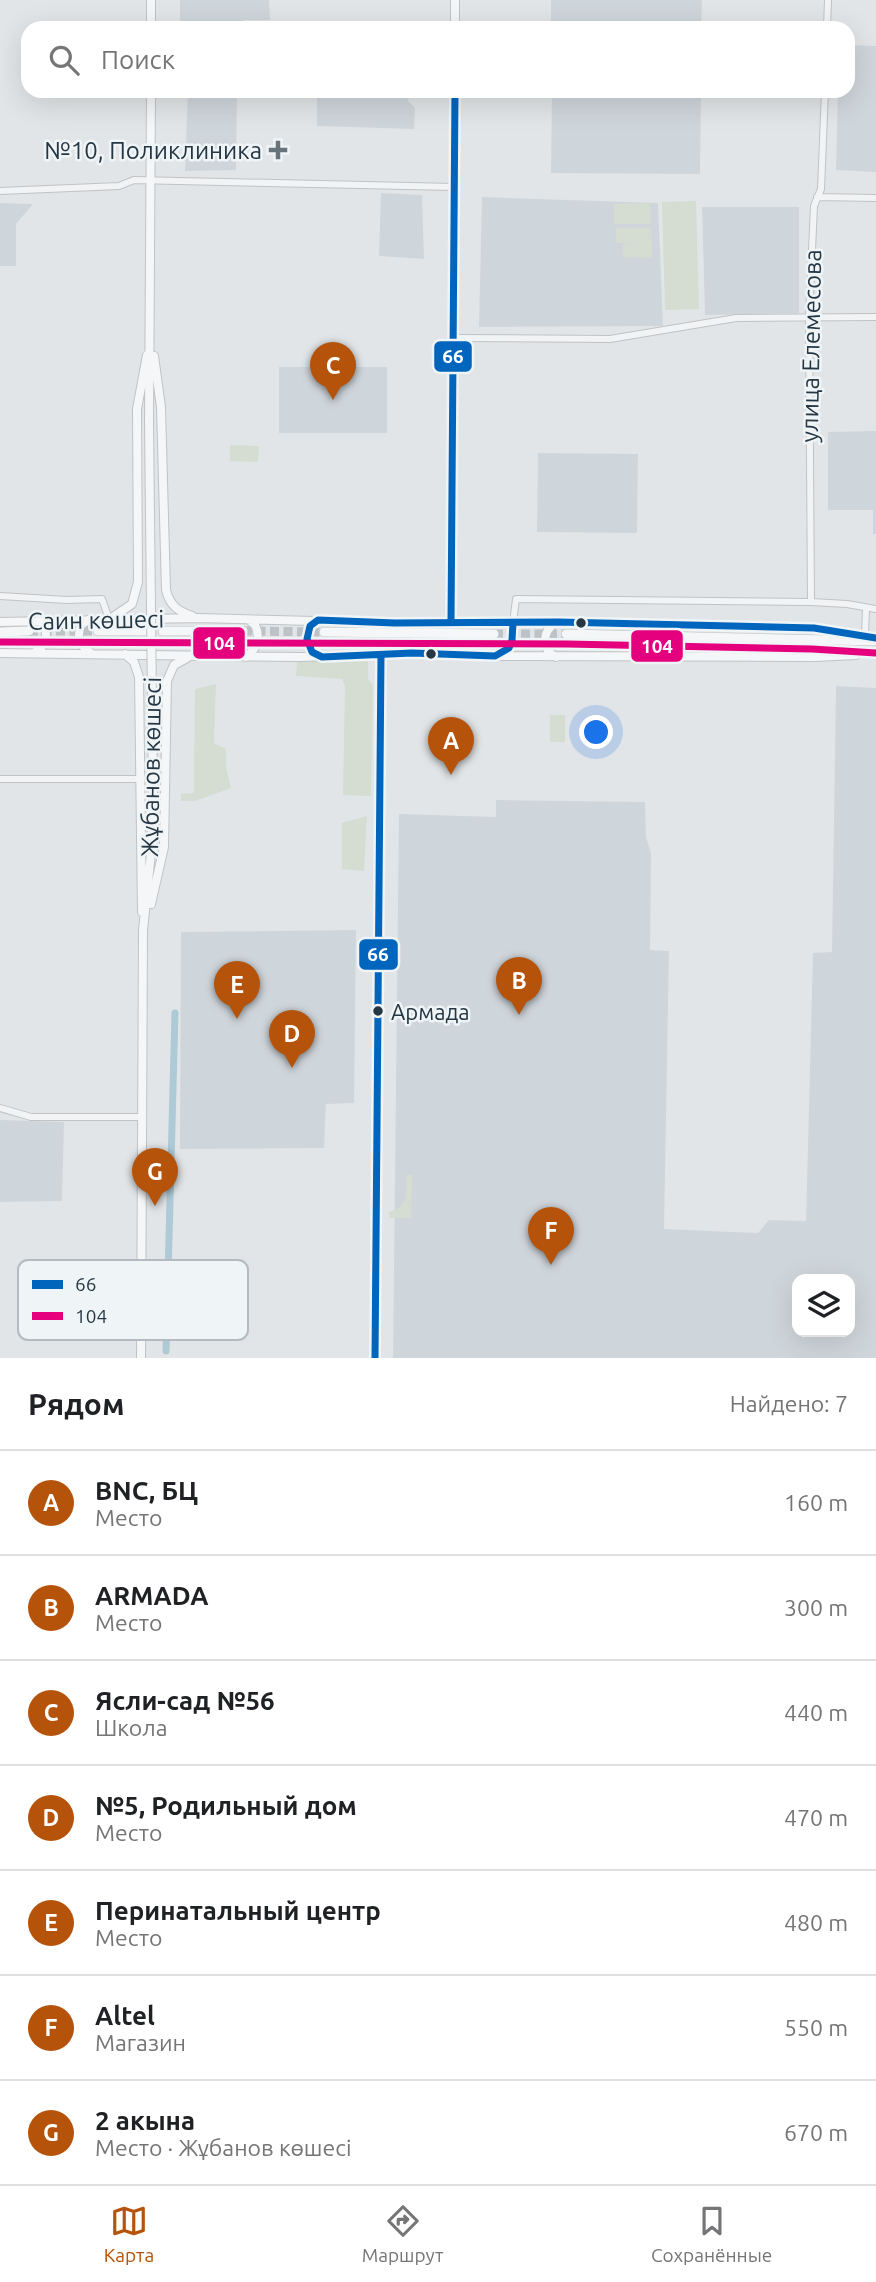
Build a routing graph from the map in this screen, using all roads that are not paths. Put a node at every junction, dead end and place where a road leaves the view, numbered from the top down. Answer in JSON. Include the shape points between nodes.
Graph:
{"nodes":[{"id":1,"x":151,"y":0,"type":"edge"},
{"id":2,"x":455,"y":0,"type":"edge"},
{"id":3,"x":828,"y":0,"type":"edge"},
{"id":4,"x":151,"y":21,"type":"edge"},
{"id":5,"x":455,"y":21,"type":"edge"},
{"id":6,"x":827,"y":21,"type":"edge"},
{"id":7,"x":151,"y":98,"type":"edge"},
{"id":8,"x":455,"y":98,"type":"edge"},
{"id":9,"x":825,"y":98,"type":"edge"},
{"id":10,"x":151,"y":181,"type":"junction"},
{"id":11,"x":454,"y":187,"type":"junction"},
{"id":12,"x":0,"y":191,"type":"edge"},
{"id":13,"x":817,"y":197,"type":"junction"},
{"id":14,"x":876,"y":198,"type":"edge"},
{"id":15,"x":809,"y":317,"type":"junction"},
{"id":16,"x":876,"y":317,"type":"edge"},
{"id":17,"x":151,"y":331,"type":"junction"},
{"id":18,"x":454,"y":338,"type":"junction"},
{"id":19,"x":0,"y":596,"type":"edge"},
{"id":20,"x":811,"y":602,"type":"junction"},
{"id":21,"x":866,"y":609,"type":"junction"},
{"id":22,"x":876,"y":609,"type":"edge"},
{"id":23,"x":198,"y":618,"type":"junction"},
{"id":24,"x":246,"y":618,"type":"junction"},
{"id":25,"x":109,"y":619,"type":"junction"},
{"id":26,"x":88,"y":620,"type":"junction"},
{"id":27,"x":318,"y":620,"type":"junction"},
{"id":28,"x":38,"y":621,"type":"junction"},
{"id":29,"x":0,"y":622,"type":"edge"},
{"id":30,"x":451,"y":622,"type":"junction"},
{"id":31,"x":558,"y":622,"type":"junction"},
{"id":32,"x":513,"y":623,"type":"junction"},
{"id":33,"x":29,"y":631,"type":"tunnel mouth"},
{"id":34,"x":243,"y":631,"type":"tunnel mouth"},
{"id":35,"x":0,"y":632,"type":"edge"},
{"id":36,"x":324,"y":632,"type":"tunnel mouth"},
{"id":37,"x":98,"y":636,"type":"tunnel mouth"},
{"id":38,"x":146,"y":636,"type":"dead end"},
{"id":39,"x":864,"y":636,"type":"junction"},
{"id":40,"x":876,"y":640,"type":"edge"},
{"id":41,"x":29,"y":641,"type":"tunnel mouth"},
{"id":42,"x":242,"y":641,"type":"tunnel mouth"},
{"id":43,"x":0,"y":642,"type":"edge"},
{"id":44,"x":324,"y":643,"type":"tunnel mouth"},
{"id":45,"x":0,"y":653,"type":"edge"},
{"id":46,"x":32,"y":653,"type":"junction"},
{"id":47,"x":92,"y":653,"type":"junction"},
{"id":48,"x":876,"y":653,"type":"edge"},
{"id":49,"x":125,"y":654,"type":"junction"},
{"id":50,"x":192,"y":656,"type":"junction"},
{"id":51,"x":381,"y":656,"type":"junction"},
{"id":52,"x":495,"y":656,"type":"junction"},
{"id":53,"x":246,"y":657,"type":"junction"},
{"id":54,"x":322,"y":657,"type":"junction"},
{"id":55,"x":556,"y":657,"type":"junction"},
{"id":56,"x":0,"y":779,"type":"edge"},
{"id":57,"x":139,"y":779,"type":"junction"},
{"id":58,"x":143,"y":930,"type":"junction"},
{"id":59,"x":0,"y":1108,"type":"edge"},
{"id":60,"x":142,"y":1117,"type":"junction"},
{"id":61,"x":141,"y":1260,"type":"edge"},
{"id":62,"x":141,"y":1340,"type":"edge"},
{"id":63,"x":141,"y":1358,"type":"edge"},
{"id":64,"x":375,"y":1358,"type":"edge"}],
"edges":[{"from":1,"to":4,"type":"main road"},
{"from":2,"to":5,"type":"main road"},
{"from":3,"to":6,"type":"street"},
{"from":7,"to":10,"type":"main road","name":"Жұбанов көшесі"},
{"from":8,"to":11,"type":"main road"},
{"from":9,"to":13,"type":"street","name":"улица Елемесова"},
{"from":10,"to":11,"type":"street"},
{"from":10,"to":12,"type":"street"},
{"from":10,"to":17,"type":"main road","name":"Жұбанов көшесі"},
{"from":11,"to":18,"type":"main road"},
{"from":13,"to":14,"type":"street"},
{"from":13,"to":15,"type":"street","name":"улица Елемесова"},
{"from":15,"to":16,"type":"street"},
{"from":15,"to":18,"type":"street","via":[[736,318],[610,339]]},
{"from":15,"to":20,"type":"street","name":"улица Елемесова"},
{"from":17,"to":23,"type":"main road","via":[[161,407],[166,590],[178,611]]},
{"from":17,"to":25,"type":"main road","via":[[137,409],[138,582],[132,604]]},
{"from":17,"to":58,"type":"main road","name":"Жұбанов көшесі","bridge":true,"via":[[153,795]]},
{"from":18,"to":30,"type":"main road"},
{"from":19,"to":25,"type":"street","via":[[102,599]]},
{"from":20,"to":21,"type":"street"},
{"from":20,"to":32,"type":"street","via":[[516,599]]},
{"from":21,"to":22,"type":"street"},
{"from":21,"to":39,"type":"street"},
{"from":23,"to":24,"type":"main road","name":"Саин көшесі"},
{"from":23,"to":25,"type":"main road","name":"Саин көшесі"},
{"from":24,"to":27,"type":"main road","name":"Саин көшесі"},
{"from":24,"to":53,"type":"main road","via":[[255,625],[258,638]]},
{"from":25,"to":26,"type":"main road","name":"Саин көшесі"},
{"from":26,"to":28,"type":"main road","name":"Саин көшесі"},
{"from":26,"to":47,"type":"main road","via":[[81,625],[79,636],[83,647]]},
{"from":27,"to":30,"type":"main road","name":"Саин көшесі"},
{"from":27,"to":54,"type":"main road","via":[[310,626],[307,639],[312,652]]},
{"from":28,"to":29,"type":"main road","name":"Саин көшесі"},
{"from":28,"to":46,"type":"main road","via":[[44,625],[46,639]]},
{"from":30,"to":32,"type":"main road","name":"Саин көшесі"},
{"from":31,"to":32,"type":"main road"},
{"from":31,"to":39,"type":"main road","via":[[814,628]]},
{"from":31,"to":55,"type":"main road","via":[[550,626],[545,638],[548,651]]},
{"from":32,"to":52,"type":"main road","via":[[510,648]]},
{"from":33,"to":35,"type":"main road","name":"Саин көшесі"},
{"from":34,"to":42,"type":"main road","name":"Саин көшесі","via":[[163,636]]},
{"from":36,"to":44,"type":"main road","via":[[494,639]]},
{"from":37,"to":38,"type":"main road","name":"Саин көшесі"},
{"from":39,"to":40,"type":"main road"},
{"from":40,"to":48,"type":"main road","via":[[566,639]]},
{"from":41,"to":43,"type":"main road","name":"Саин көшесі"},
{"from":45,"to":46,"type":"main road","name":"Саин көшесі"},
{"from":46,"to":47,"type":"main road","name":"Саин көшесі"},
{"from":47,"to":49,"type":"main road","name":"Саин көшесі"},
{"from":48,"to":55,"type":"main road"},
{"from":49,"to":50,"type":"main road","name":"Саин көшесі"},
{"from":49,"to":57,"type":"main road","via":[[134,662],[139,677]]},
{"from":50,"to":53,"type":"main road","name":"Саин көшесі"},
{"from":50,"to":58,"type":"main road","via":[[174,665],[167,681],[164,847]]},
{"from":51,"to":52,"type":"main road","name":"Саин көшесі"},
{"from":51,"to":54,"type":"main road","name":"Саин көшесі"},
{"from":51,"to":64,"type":"main road"},
{"from":52,"to":55,"type":"main road"},
{"from":53,"to":54,"type":"main road","name":"Саин көшесі"},
{"from":56,"to":57,"type":"street"},
{"from":57,"to":58,"type":"main road"},
{"from":58,"to":60,"type":"main road","name":"Жұбанов көшесі"},
{"from":59,"to":60,"type":"street","via":[[31,1117]]},
{"from":60,"to":61,"type":"main road","name":"Жұбанов көшесі"},
{"from":62,"to":63,"type":"main road","name":"Жұбанов көшесі"}]}
